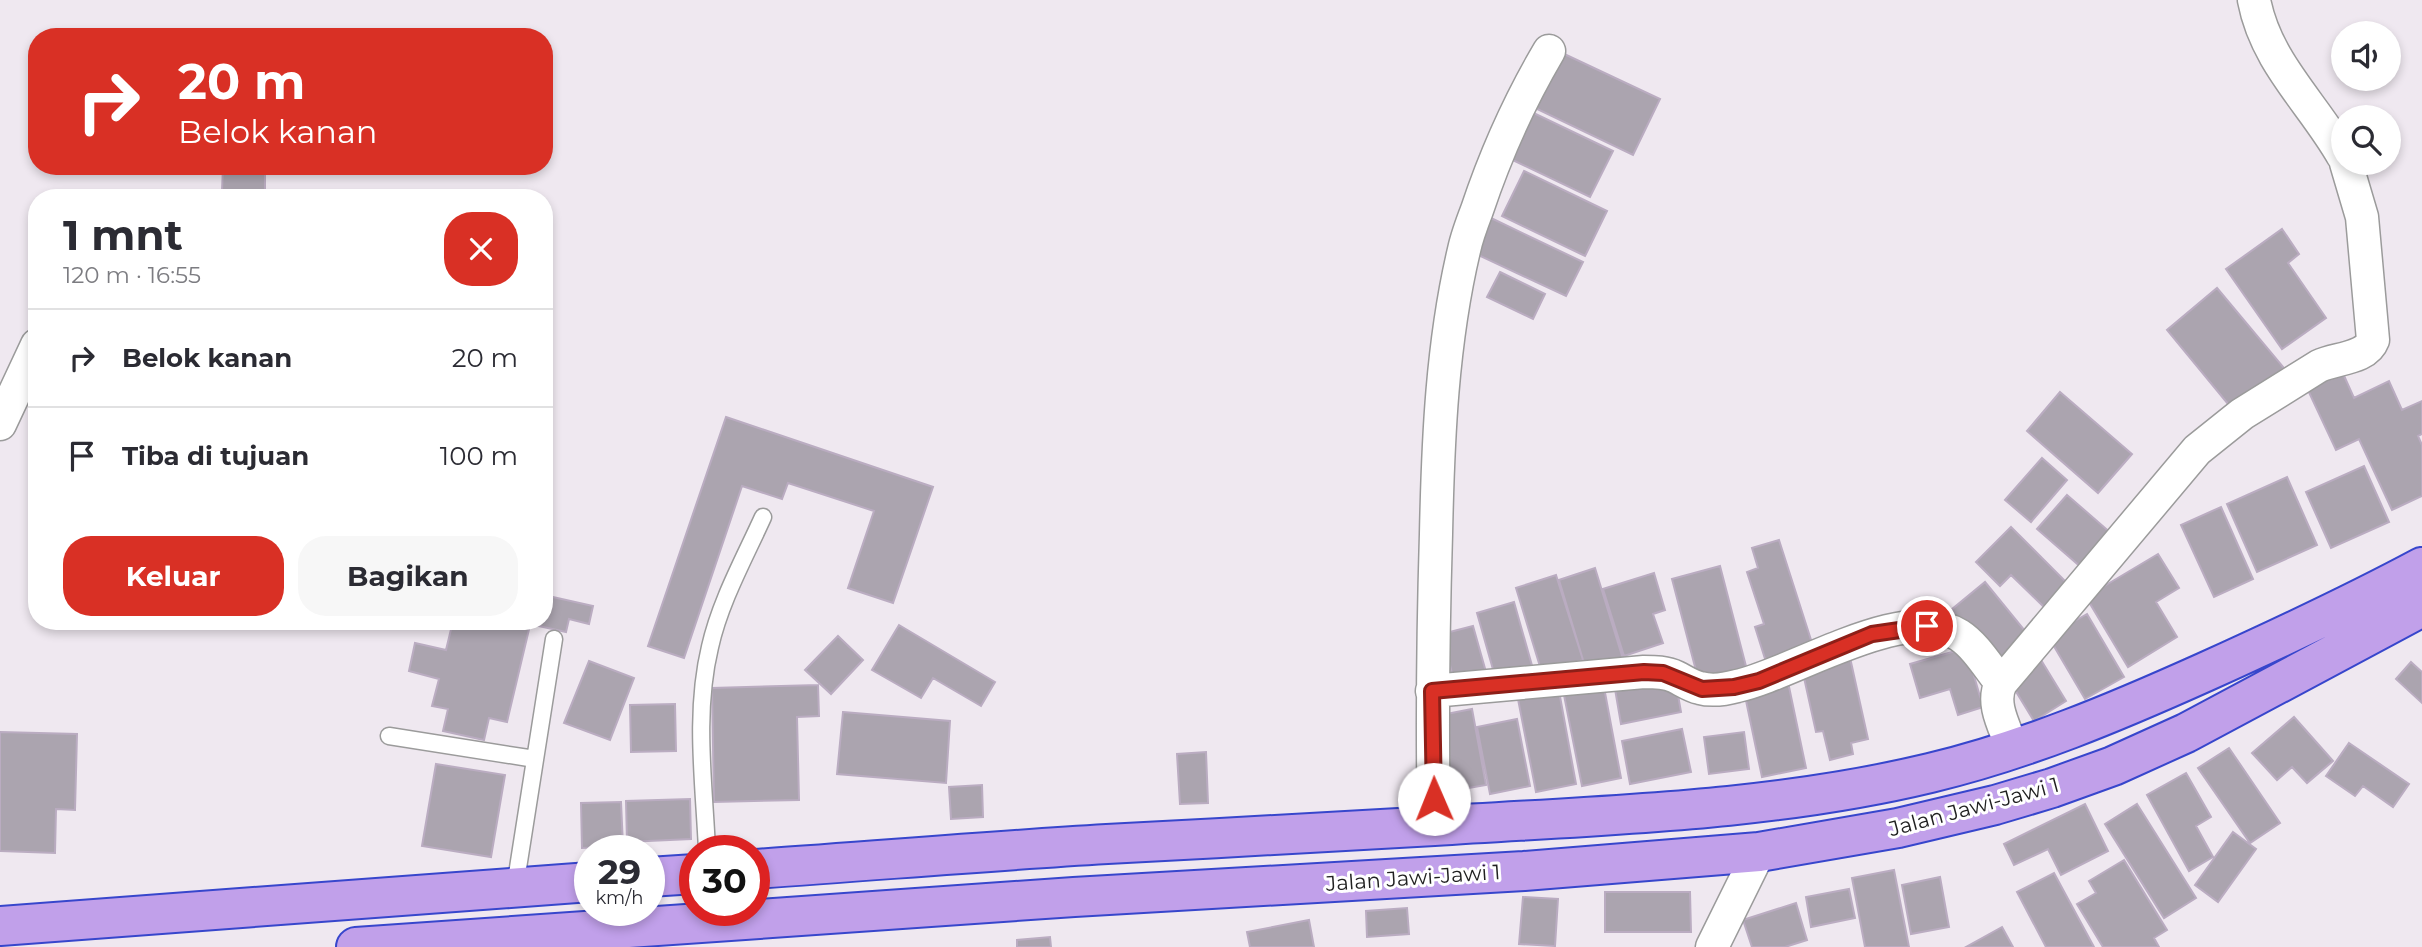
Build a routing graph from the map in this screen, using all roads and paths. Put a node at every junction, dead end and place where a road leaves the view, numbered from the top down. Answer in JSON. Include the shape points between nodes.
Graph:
{"nodes":[{"id":1,"x":2254,"y":0,"type":"edge"},
{"id":2,"x":1549,"y":51,"type":"dead end"},
{"id":3,"x":2331,"y":136,"type":"edge"},
{"id":4,"x":2350,"y":175,"type":"edge"},
{"id":5,"x":28,"y":364,"type":"edge"},
{"id":6,"x":0,"y":424,"type":"edge"},
{"id":7,"x":763,"y":517,"type":"dead end"},
{"id":8,"x":2422,"y":567,"type":"edge"},
{"id":9,"x":2422,"y":607,"type":"edge"},
{"id":10,"x":554,"y":639,"type":"dead end"},
{"id":11,"x":2001,"y":683,"type":"junction"},
{"id":12,"x":1432,"y":691,"type":"junction"},
{"id":13,"x":388,"y":736,"type":"dead end"},
{"id":14,"x":2013,"y":750,"type":"junction"},
{"id":15,"x":535,"y":759,"type":"junction"},
{"id":16,"x":1434,"y":826,"type":"junction"},
{"id":17,"x":706,"y":835,"type":"edge"},
{"id":18,"x":1297,"y":835,"type":"junction"},
{"id":19,"x":1759,"y":852,"type":"junction"},
{"id":20,"x":770,"y":868,"type":"edge"},
{"id":21,"x":574,"y":882,"type":"edge"},
{"id":22,"x":1297,"y":886,"type":"junction"},
{"id":23,"x":515,"y":887,"type":"junction"},
{"id":24,"x":770,"y":913,"type":"edge"},
{"id":25,"x":679,"y":918,"type":"edge"},
{"id":26,"x":0,"y":926,"type":"edge"},
{"id":27,"x":356,"y":947,"type":"edge"},
{"id":28,"x":1712,"y":947,"type":"edge"}],
"edges":[{"from":1,"to":3,"type":"street","via":[[2264,38],[2276,60]]},
{"from":2,"to":12,"type":"street","via":[[1500,143],[1464,249],[1444,368],[1438,438]]},
{"from":4,"to":11,"type":"street","via":[[2362,217],[2374,340],[2371,348],[2319,366],[2242,414],[2196,450]]},
{"from":5,"to":6,"type":"street"},
{"from":7,"to":17,"type":"lane","via":[[723,608],[705,673],[701,722]]},
{"from":8,"to":14,"type":"highway","via":[[2119,711]]},
{"from":9,"to":19,"type":"highway","name":"Jalan Jawi-Jawi 1","via":[[2186,733],[2113,766],[1995,805],[1898,828]]},
{"from":10,"to":15,"type":"lane"},
{"from":11,"to":12,"type":"street","via":[[1958,634],[1927,626],[1872,634],[1734,687],[1702,689],[1663,673],[1644,672]]},
{"from":11,"to":14,"type":"street","via":[[1996,703]]},
{"from":12,"to":16,"type":"street"},
{"from":13,"to":15,"type":"lane"},
{"from":14,"to":16,"type":"highway","via":[[1930,773],[1774,801]]},
{"from":15,"to":23,"type":"lane"},
{"from":16,"to":18,"type":"highway"},
{"from":18,"to":20,"type":"highway"},
{"from":18,"to":22,"type":"highway"},
{"from":19,"to":22,"type":"highway","name":"Jalan Jawi-Jawi 1"},
{"from":19,"to":28,"type":"street"},
{"from":21,"to":23,"type":"highway"},
{"from":22,"to":24,"type":"highway","name":"Jalan Jawi-Jawi 1"},
{"from":23,"to":26,"type":"highway"},
{"from":25,"to":27,"type":"highway","name":"Jalan Jawi-Jawi 1"}]}
